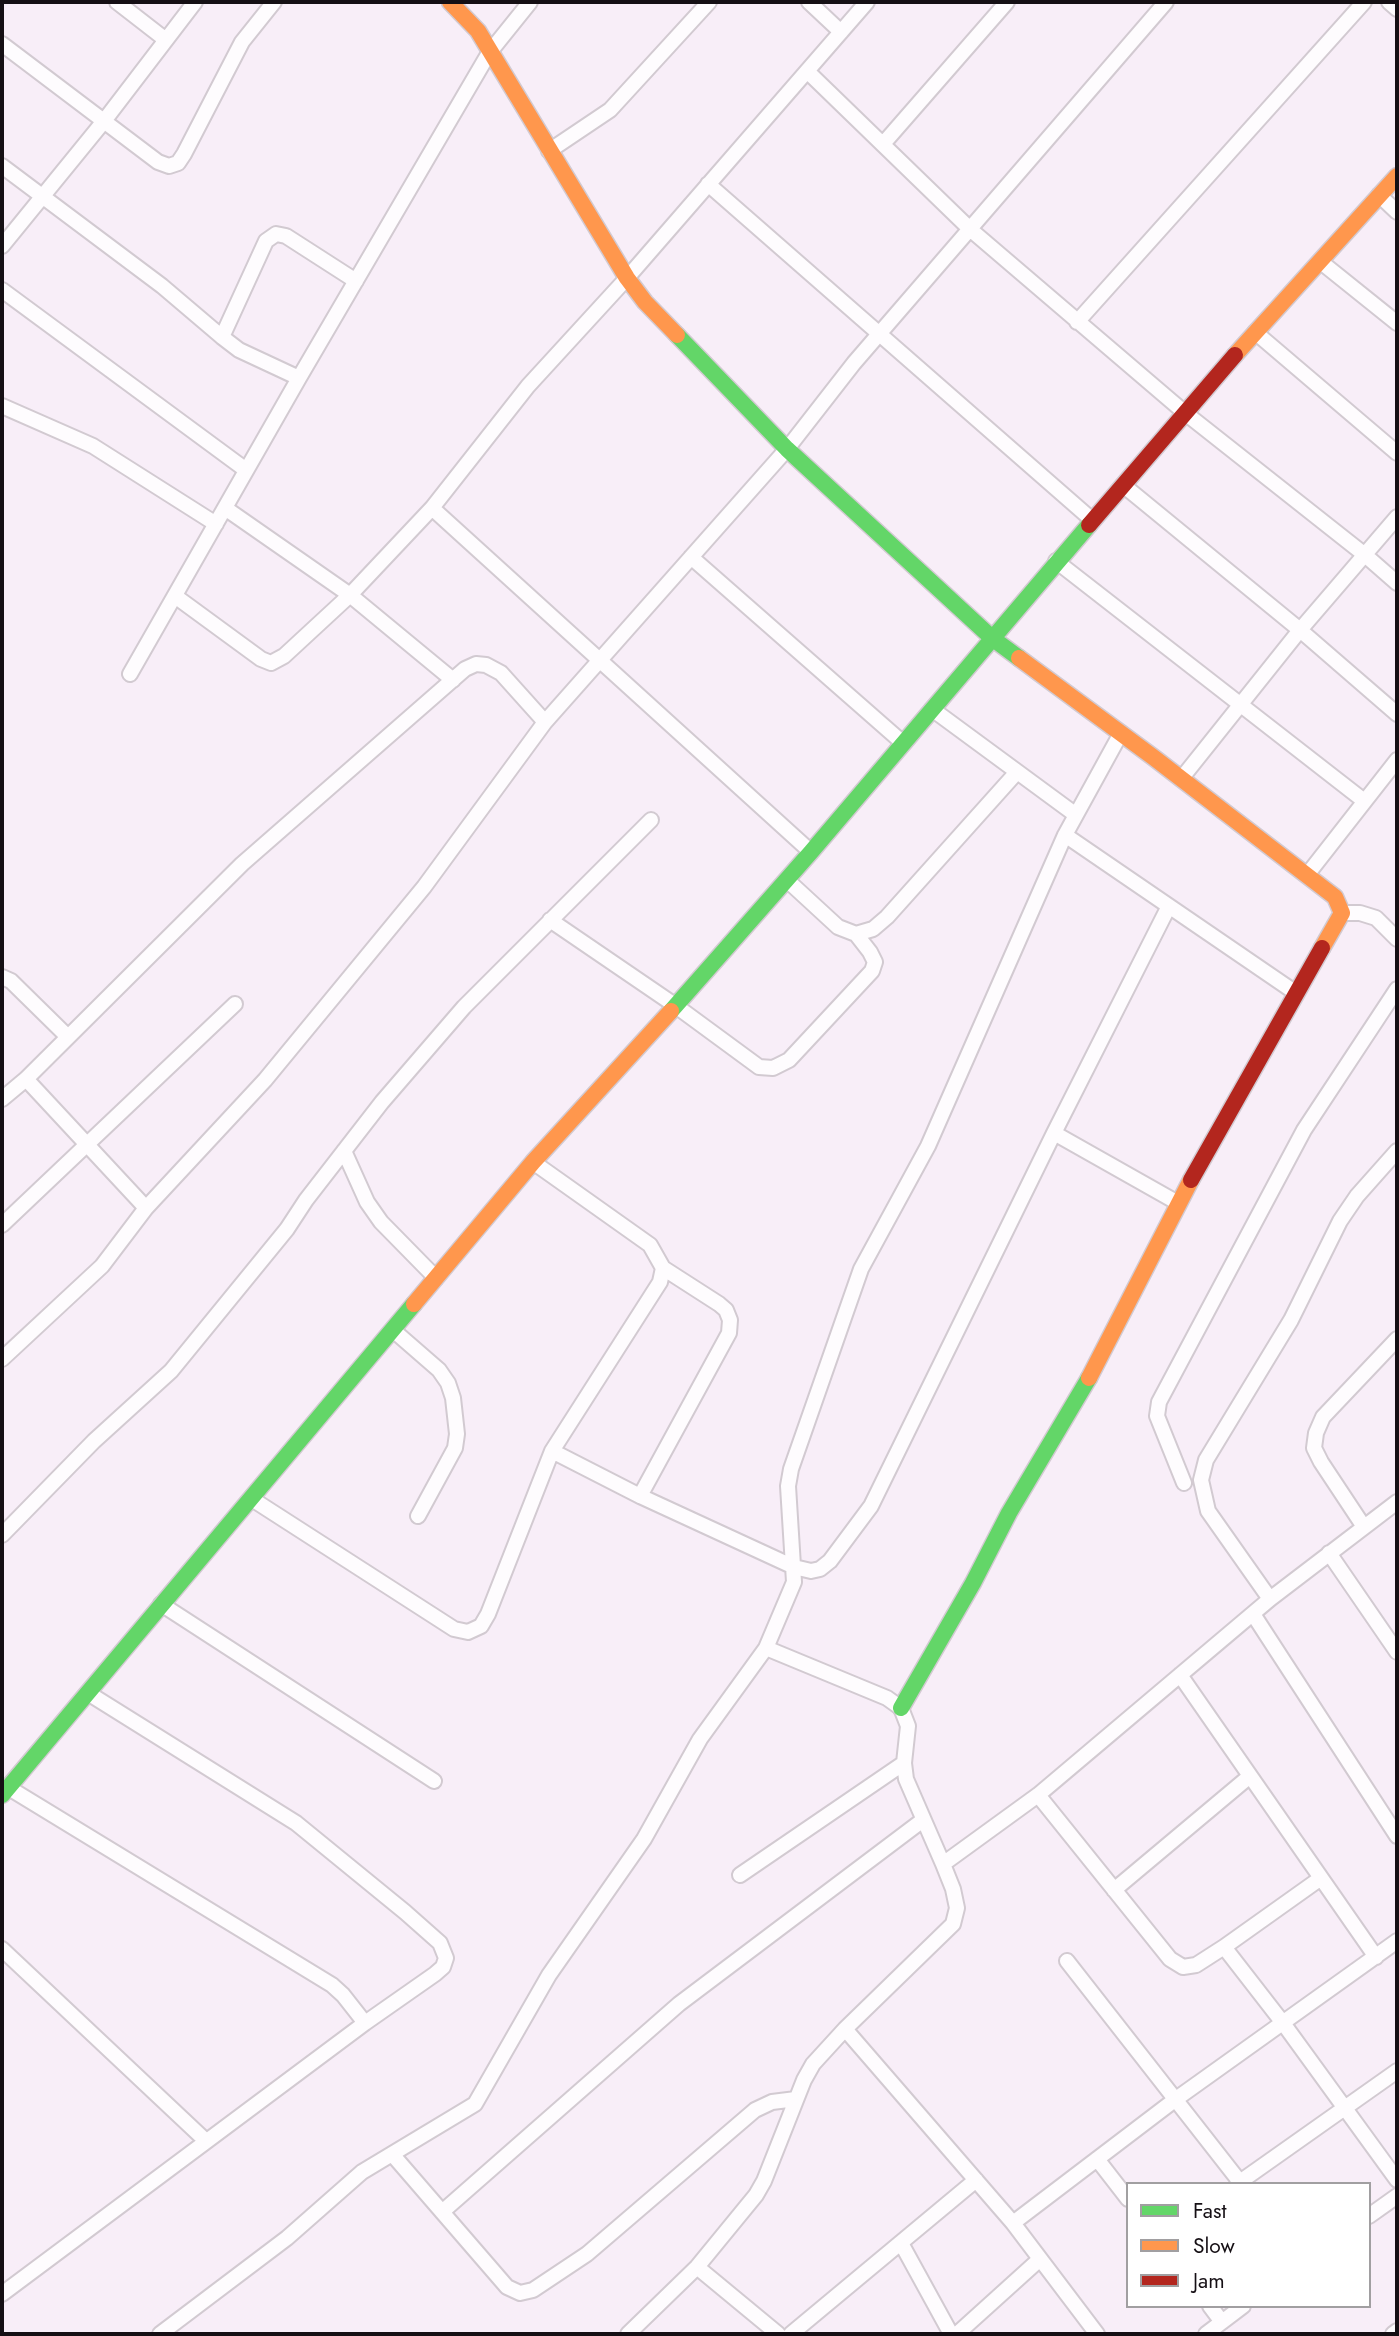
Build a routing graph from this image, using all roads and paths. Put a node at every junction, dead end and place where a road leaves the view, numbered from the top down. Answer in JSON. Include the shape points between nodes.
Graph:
{"nodes":[{"id":1,"x":117,"y":2,"type":"edge"},
{"id":2,"x":195,"y":2,"type":"edge"},
{"id":3,"x":274,"y":2,"type":"edge"},
{"id":4,"x":450,"y":2,"type":"edge"},
{"id":5,"x":530,"y":2,"type":"edge"},
{"id":6,"x":709,"y":2,"type":"edge"},
{"id":7,"x":808,"y":2,"type":"edge"},
{"id":8,"x":867,"y":2,"type":"edge"},
{"id":9,"x":1007,"y":2,"type":"edge"},
{"id":10,"x":1166,"y":2,"type":"edge"},
{"id":11,"x":1364,"y":2,"type":"edge"},
{"id":12,"x":1389,"y":2,"type":"edge"},
{"id":13,"x":1397,"y":9,"type":"edge"},
{"id":14,"x":841,"y":32,"type":"junction"},
{"id":15,"x":166,"y":40,"type":"junction"},
{"id":16,"x":2,"y":44,"type":"edge"},
{"id":17,"x":489,"y":53,"type":"junction"},
{"id":18,"x":807,"y":71,"type":"junction"},
{"id":19,"x":104,"y":121,"type":"junction"},
{"id":20,"x":883,"y":144,"type":"junction"},
{"id":21,"x":550,"y":150,"type":"junction"},
{"id":22,"x":2,"y":166,"type":"edge"},
{"id":23,"x":1397,"y":176,"type":"edge"},
{"id":24,"x":708,"y":184,"type":"junction"},
{"id":25,"x":1379,"y":195,"type":"junction"},
{"id":26,"x":43,"y":198,"type":"junction"},
{"id":27,"x":1397,"y":212,"type":"edge"},
{"id":28,"x":971,"y":230,"type":"junction"},
{"id":29,"x":2,"y":246,"type":"edge"},
{"id":30,"x":1321,"y":262,"type":"junction"},
{"id":31,"x":626,"y":278,"type":"junction"},
{"id":32,"x":356,"y":281,"type":"junction"},
{"id":33,"x":2,"y":290,"type":"edge"},
{"id":34,"x":1077,"y":322,"type":"junction"},
{"id":35,"x":1397,"y":323,"type":"edge"},
{"id":36,"x":1255,"y":332,"type":"junction"},
{"id":37,"x":878,"y":335,"type":"junction"},
{"id":38,"x":222,"y":337,"type":"junction"},
{"id":39,"x":299,"y":378,"type":"junction"},
{"id":40,"x":2,"y":406,"type":"edge"},
{"id":41,"x":1184,"y":412,"type":"junction"},
{"id":42,"x":787,"y":449,"type":"junction"},
{"id":43,"x":1397,"y":453,"type":"edge"},
{"id":44,"x":246,"y":470,"type":"junction"},
{"id":45,"x":1122,"y":485,"type":"junction"},
{"id":46,"x":225,"y":508,"type":"junction"},
{"id":47,"x":432,"y":508,"type":"junction"},
{"id":48,"x":1397,"y":517,"type":"edge"},
{"id":49,"x":1091,"y":519,"type":"junction"},
{"id":50,"x":216,"y":524,"type":"junction"},
{"id":51,"x":1365,"y":555,"type":"junction"},
{"id":52,"x":691,"y":557,"type":"junction"},
{"id":53,"x":1056,"y":561,"type":"junction"},
{"id":54,"x":1397,"y":583,"type":"edge"},
{"id":55,"x":351,"y":595,"type":"junction"},
{"id":56,"x":175,"y":596,"type":"junction"},
{"id":57,"x":1300,"y":630,"type":"junction"},
{"id":58,"x":992,"y":638,"type":"junction"},
{"id":59,"x":601,"y":659,"type":"junction"},
{"id":60,"x":130,"y":674,"type":"dead end"},
{"id":61,"x":453,"y":680,"type":"junction"},
{"id":62,"x":1239,"y":704,"type":"junction"},
{"id":63,"x":932,"y":709,"type":"junction"},
{"id":64,"x":1397,"y":714,"type":"edge"},
{"id":65,"x":545,"y":722,"type":"junction"},
{"id":66,"x":1121,"y":733,"type":"junction"},
{"id":67,"x":903,"y":743,"type":"junction"},
{"id":68,"x":1397,"y":760,"type":"edge"},
{"id":69,"x":1017,"y":772,"type":"junction"},
{"id":70,"x":1181,"y":779,"type":"junction"},
{"id":71,"x":1363,"y":800,"type":"junction"},
{"id":72,"x":1076,"y":815,"type":"junction"},
{"id":73,"x":651,"y":820,"type":"dead end"},
{"id":74,"x":1065,"y":835,"type":"junction"},
{"id":75,"x":811,"y":852,"type":"junction"},
{"id":76,"x":1307,"y":875,"type":"junction"},
{"id":77,"x":787,"y":880,"type":"junction"},
{"id":78,"x":1169,"y":906,"type":"junction"},
{"id":79,"x":1342,"y":913,"type":"junction"},
{"id":80,"x":550,"y":920,"type":"junction"},
{"id":81,"x":856,"y":934,"type":"junction"},
{"id":82,"x":1397,"y":939,"type":"edge"},
{"id":83,"x":2,"y":976,"type":"edge"},
{"id":84,"x":1397,"y":989,"type":"edge"},
{"id":85,"x":1296,"y":993,"type":"junction"},
{"id":86,"x":235,"y":1004,"type":"dead end"},
{"id":87,"x":676,"y":1006,"type":"junction"},
{"id":88,"x":68,"y":1037,"type":"junction"},
{"id":89,"x":26,"y":1079,"type":"junction"},
{"id":90,"x":2,"y":1099,"type":"edge"},
{"id":91,"x":1054,"y":1133,"type":"junction"},
{"id":92,"x":87,"y":1145,"type":"junction"},
{"id":93,"x":344,"y":1151,"type":"junction"},
{"id":94,"x":1397,"y":1151,"type":"edge"},
{"id":95,"x":533,"y":1162,"type":"junction"},
{"id":96,"x":1178,"y":1203,"type":"junction"},
{"id":97,"x":146,"y":1208,"type":"junction"},
{"id":98,"x":2,"y":1225,"type":"edge"},
{"id":99,"x":663,"y":1268,"type":"junction"},
{"id":100,"x":436,"y":1278,"type":"junction"},
{"id":101,"x":393,"y":1330,"type":"junction"},
{"id":102,"x":1397,"y":1339,"type":"edge"},
{"id":103,"x":2,"y":1359,"type":"edge"},
{"id":104,"x":552,"y":1451,"type":"junction"},
{"id":105,"x":1184,"y":1483,"type":"dead end"},
{"id":106,"x":640,"y":1496,"type":"junction"},
{"id":107,"x":252,"y":1499,"type":"junction"},
{"id":108,"x":1397,"y":1502,"type":"edge"},
{"id":109,"x":418,"y":1516,"type":"dead end"},
{"id":110,"x":1364,"y":1527,"type":"junction"},
{"id":111,"x":2,"y":1535,"type":"edge"},
{"id":112,"x":1329,"y":1553,"type":"junction"},
{"id":113,"x":794,"y":1567,"type":"junction"},
{"id":114,"x":1270,"y":1599,"type":"junction"},
{"id":115,"x":161,"y":1604,"type":"junction"},
{"id":116,"x":1253,"y":1614,"type":"junction"},
{"id":117,"x":766,"y":1648,"type":"junction"},
{"id":118,"x":1397,"y":1652,"type":"edge"},
{"id":119,"x":1180,"y":1675,"type":"junction"},
{"id":120,"x":88,"y":1693,"type":"junction"},
{"id":121,"x":901,"y":1708,"type":"junction"},
{"id":122,"x":904,"y":1763,"type":"junction"},
{"id":123,"x":1250,"y":1776,"type":"junction"},
{"id":124,"x":434,"y":1781,"type":"dead end"},
{"id":125,"x":5,"y":1792,"type":"edge"},
{"id":126,"x":1038,"y":1795,"type":"junction"},
{"id":127,"x":923,"y":1820,"type":"junction"},
{"id":128,"x":1397,"y":1836,"type":"edge"},
{"id":129,"x":943,"y":1864,"type":"junction"},
{"id":130,"x":740,"y":1875,"type":"dead end"},
{"id":131,"x":1321,"y":1878,"type":"junction"},
{"id":132,"x":1114,"y":1890,"type":"junction"},
{"id":133,"x":1397,"y":1941,"type":"edge"},
{"id":134,"x":1224,"y":1947,"type":"junction"},
{"id":135,"x":2,"y":1949,"type":"edge"},
{"id":136,"x":1376,"y":1957,"type":"junction"},
{"id":137,"x":1067,"y":1961,"type":"dead end"},
{"id":138,"x":365,"y":2023,"type":"junction"},
{"id":139,"x":1283,"y":2023,"type":"junction"},
{"id":140,"x":845,"y":2029,"type":"junction"},
{"id":141,"x":1397,"y":2071,"type":"edge"},
{"id":142,"x":796,"y":2099,"type":"junction"},
{"id":143,"x":1175,"y":2099,"type":"junction"},
{"id":144,"x":1345,"y":2108,"type":"junction"},
{"id":145,"x":206,"y":2141,"type":"junction"},
{"id":146,"x":392,"y":2154,"type":"junction"},
{"id":147,"x":1097,"y":2159,"type":"junction"},
{"id":148,"x":976,"y":2179,"type":"junction"},
{"id":149,"x":1397,"y":2180,"type":"edge"},
{"id":150,"x":1237,"y":2182,"type":"edge"},
{"id":151,"x":1239,"y":2182,"type":"edge"},
{"id":152,"x":1126,"y":2196,"type":"edge"},
{"id":153,"x":1397,"y":2196,"type":"edge"},
{"id":154,"x":442,"y":2212,"type":"junction"},
{"id":155,"x":1371,"y":2215,"type":"edge"},
{"id":156,"x":1013,"y":2223,"type":"junction"},
{"id":157,"x":901,"y":2242,"type":"junction"},
{"id":158,"x":1040,"y":2259,"type":"junction"},
{"id":159,"x":696,"y":2267,"type":"junction"},
{"id":160,"x":2,"y":2294,"type":"edge"},
{"id":161,"x":1212,"y":2308,"type":"edge"},
{"id":162,"x":1240,"y":2308,"type":"edge"},
{"id":163,"x":1222,"y":2322,"type":"junction"},
{"id":164,"x":1397,"y":2331,"type":"edge"},
{"id":165,"x":160,"y":2334,"type":"edge"},
{"id":166,"x":628,"y":2334,"type":"edge"},
{"id":167,"x":778,"y":2334,"type":"edge"},
{"id":168,"x":791,"y":2334,"type":"edge"},
{"id":169,"x":951,"y":2334,"type":"edge"},
{"id":170,"x":957,"y":2334,"type":"edge"},
{"id":171,"x":1097,"y":2334,"type":"edge"},
{"id":172,"x":1206,"y":2334,"type":"edge"},
{"id":173,"x":1393,"y":2334,"type":"edge"}],
"edges":[{"from":1,"to":15,"type":"street"},
{"from":2,"to":15,"type":"street"},
{"from":3,"to":19,"type":"street","via":[[242,42],[177,163],[158,162]]},
{"from":4,"to":17,"type":"street","via":[[478,31]]},
{"from":5,"to":17,"type":"street"},
{"from":6,"to":21,"type":"street","via":[[610,110]]},
{"from":7,"to":14,"type":"street"},
{"from":8,"to":14,"type":"street"},
{"from":9,"to":20,"type":"street"},
{"from":10,"to":28,"type":"street"},
{"from":11,"to":34,"type":"street"},
{"from":12,"to":13,"type":"street"},
{"from":14,"to":18,"type":"street"},
{"from":15,"to":19,"type":"street"},
{"from":16,"to":19,"type":"street"},
{"from":17,"to":21,"type":"street"},
{"from":17,"to":32,"type":"street"},
{"from":18,"to":20,"type":"street"},
{"from":18,"to":24,"type":"street"},
{"from":19,"to":26,"type":"street"},
{"from":20,"to":28,"type":"street"},
{"from":21,"to":31,"type":"street"},
{"from":22,"to":26,"type":"street"},
{"from":23,"to":25,"type":"street"},
{"from":24,"to":31,"type":"street"},
{"from":24,"to":37,"type":"street"},
{"from":25,"to":27,"type":"street"},
{"from":25,"to":30,"type":"street"},
{"from":26,"to":29,"type":"street"},
{"from":26,"to":38,"type":"street"},
{"from":28,"to":34,"type":"street"},
{"from":28,"to":37,"type":"street"},
{"from":30,"to":35,"type":"street"},
{"from":30,"to":36,"type":"street"},
{"from":31,"to":42,"type":"street"},
{"from":31,"to":47,"type":"street","via":[[528,386]]},
{"from":32,"to":38,"type":"street","via":[[276,234],[266,241]]},
{"from":32,"to":39,"type":"street"},
{"from":33,"to":44,"type":"street"},
{"from":34,"to":41,"type":"street"},
{"from":36,"to":41,"type":"street"},
{"from":36,"to":43,"type":"street"},
{"from":37,"to":42,"type":"street"},
{"from":37,"to":49,"type":"street"},
{"from":38,"to":39,"type":"street"},
{"from":39,"to":44,"type":"street"},
{"from":40,"to":50,"type":"street","via":[[93,446]]},
{"from":41,"to":45,"type":"street"},
{"from":41,"to":51,"type":"street"},
{"from":42,"to":52,"type":"street"},
{"from":42,"to":58,"type":"street"},
{"from":44,"to":46,"type":"street"},
{"from":45,"to":49,"type":"street"},
{"from":45,"to":57,"type":"street"},
{"from":46,"to":50,"type":"street"},
{"from":46,"to":55,"type":"street"},
{"from":47,"to":55,"type":"street"},
{"from":47,"to":59,"type":"street"},
{"from":48,"to":51,"type":"street"},
{"from":49,"to":53,"type":"street"},
{"from":50,"to":56,"type":"street"},
{"from":51,"to":54,"type":"street"},
{"from":51,"to":57,"type":"street"},
{"from":52,"to":59,"type":"street"},
{"from":52,"to":67,"type":"street"},
{"from":53,"to":58,"type":"street"},
{"from":53,"to":62,"type":"street"},
{"from":55,"to":56,"type":"street","via":[[271,663]]},
{"from":55,"to":61,"type":"street"},
{"from":56,"to":60,"type":"street"},
{"from":57,"to":62,"type":"street"},
{"from":57,"to":64,"type":"street"},
{"from":58,"to":63,"type":"street"},
{"from":58,"to":66,"type":"street"},
{"from":59,"to":65,"type":"street"},
{"from":59,"to":75,"type":"street"},
{"from":61,"to":65,"type":"street","via":[[465,669],[486,665],[501,673]]},
{"from":61,"to":88,"type":"street","via":[[242,864]]},
{"from":62,"to":70,"type":"street"},
{"from":62,"to":71,"type":"street"},
{"from":63,"to":67,"type":"street"},
{"from":63,"to":69,"type":"street"},
{"from":65,"to":97,"type":"street","via":[[424,887],[265,1080]]},
{"from":66,"to":70,"type":"street"},
{"from":66,"to":72,"type":"street"},
{"from":67,"to":75,"type":"street"},
{"from":68,"to":71,"type":"street"},
{"from":69,"to":72,"type":"street"},
{"from":69,"to":81,"type":"street","via":[[887,918]]},
{"from":70,"to":76,"type":"street"},
{"from":71,"to":76,"type":"street"},
{"from":72,"to":74,"type":"street"},
{"from":73,"to":80,"type":"street"},
{"from":74,"to":78,"type":"street"},
{"from":74,"to":113,"type":"street","via":[[928,1146],[861,1269],[790,1469]]},
{"from":75,"to":77,"type":"street"},
{"from":76,"to":79,"type":"street","via":[[1335,897]]},
{"from":77,"to":81,"type":"street","via":[[838,927]]},
{"from":77,"to":87,"type":"street"},
{"from":78,"to":85,"type":"street"},
{"from":78,"to":91,"type":"street"},
{"from":79,"to":82,"type":"street","via":[[1376,918]]},
{"from":79,"to":85,"type":"street"},
{"from":80,"to":87,"type":"street"},
{"from":80,"to":93,"type":"street","via":[[464,1007]]},
{"from":81,"to":87,"type":"street","via":[[875,962],[872,971],[789,1060],[773,1068],[759,1067]]},
{"from":83,"to":88,"type":"street"},
{"from":84,"to":105,"type":"street","via":[[1304,1130],[1159,1402],[1157,1416]]},
{"from":85,"to":96,"type":"street"},
{"from":86,"to":92,"type":"street"},
{"from":87,"to":95,"type":"street"},
{"from":88,"to":89,"type":"street"},
{"from":89,"to":90,"type":"street"},
{"from":89,"to":92,"type":"street"},
{"from":91,"to":96,"type":"street"},
{"from":91,"to":113,"type":"street","via":[[871,1506],[820,1569]]},
{"from":92,"to":97,"type":"street"},
{"from":92,"to":98,"type":"street"},
{"from":93,"to":100,"type":"street","via":[[381,1222]]},
{"from":93,"to":111,"type":"street","via":[[172,1370]]},
{"from":94,"to":114,"type":"street","via":[[1340,1221],[1291,1320],[1206,1461],[1201,1480],[1208,1511]]},
{"from":95,"to":99,"type":"street","via":[[650,1245]]},
{"from":95,"to":100,"type":"street"},
{"from":96,"to":121,"type":"street","via":[[1089,1378]]},
{"from":97,"to":103,"type":"street","via":[[102,1266]]},
{"from":99,"to":104,"type":"street","via":[[660,1282]]},
{"from":99,"to":106,"type":"street","via":[[726,1310],[729,1333]]},
{"from":100,"to":101,"type":"street"},
{"from":101,"to":107,"type":"street"},
{"from":101,"to":109,"type":"street","via":[[439,1370],[453,1398],[455,1448]]},
{"from":102,"to":110,"type":"street","via":[[1323,1417],[1316,1433],[1314,1448],[1321,1462]]},
{"from":104,"to":106,"type":"street"},
{"from":104,"to":107,"type":"street","via":[[488,1614],[481,1626],[468,1632],[454,1629]]},
{"from":106,"to":113,"type":"street"},
{"from":107,"to":115,"type":"street"},
{"from":108,"to":110,"type":"street"},
{"from":110,"to":112,"type":"street"},
{"from":112,"to":114,"type":"street"},
{"from":112,"to":118,"type":"street"},
{"from":113,"to":117,"type":"street","via":[[794,1582]]},
{"from":114,"to":116,"type":"street"},
{"from":115,"to":120,"type":"street"},
{"from":115,"to":124,"type":"street"},
{"from":116,"to":119,"type":"street"},
{"from":116,"to":128,"type":"street"},
{"from":117,"to":121,"type":"street"},
{"from":117,"to":146,"type":"street","via":[[700,1739],[644,1839],[549,1975],[475,2104]]},
{"from":119,"to":123,"type":"street"},
{"from":119,"to":126,"type":"street"},
{"from":120,"to":125,"type":"street"},
{"from":120,"to":138,"type":"street","via":[[296,1824],[440,1944],[446,1958],[443,1967]]},
{"from":121,"to":122,"type":"street","via":[[908,1726]]},
{"from":122,"to":127,"type":"street"},
{"from":122,"to":130,"type":"street"},
{"from":123,"to":131,"type":"street"},
{"from":123,"to":132,"type":"street"},
{"from":125,"to":138,"type":"street","via":[[332,1985]]},
{"from":126,"to":129,"type":"street"},
{"from":126,"to":132,"type":"street"},
{"from":127,"to":129,"type":"street"},
{"from":127,"to":154,"type":"street","via":[[679,2004]]},
{"from":129,"to":140,"type":"street","via":[[957,1908],[953,1924]]},
{"from":131,"to":134,"type":"street"},
{"from":131,"to":136,"type":"street"},
{"from":132,"to":134,"type":"street","via":[[1170,1959],[1183,1966],[1196,1965]]},
{"from":133,"to":136,"type":"street"},
{"from":134,"to":139,"type":"street"},
{"from":135,"to":145,"type":"street"},
{"from":136,"to":139,"type":"street"},
{"from":137,"to":143,"type":"street"},
{"from":138,"to":145,"type":"street"},
{"from":139,"to":143,"type":"street"},
{"from":139,"to":144,"type":"street"},
{"from":140,"to":142,"type":"street","via":[[813,2064]]},
{"from":140,"to":148,"type":"street"},
{"from":141,"to":144,"type":"street"},
{"from":142,"to":154,"type":"street","via":[[755,2110],[603,2241],[533,2290],[506,2287]]},
{"from":142,"to":159,"type":"street","via":[[760,2188]]},
{"from":143,"to":147,"type":"street"},
{"from":143,"to":150,"type":"street"},
{"from":144,"to":149,"type":"street"},
{"from":144,"to":151,"type":"street"},
{"from":145,"to":160,"type":"street"},
{"from":146,"to":154,"type":"street"},
{"from":146,"to":165,"type":"street","via":[[362,2172],[287,2238]]},
{"from":147,"to":152,"type":"street"},
{"from":147,"to":156,"type":"street"},
{"from":148,"to":156,"type":"street"},
{"from":148,"to":157,"type":"street"},
{"from":153,"to":155,"type":"street"},
{"from":156,"to":158,"type":"street"},
{"from":157,"to":168,"type":"street"},
{"from":157,"to":169,"type":"street"},
{"from":158,"to":170,"type":"street"},
{"from":158,"to":171,"type":"street"},
{"from":159,"to":166,"type":"street"},
{"from":159,"to":167,"type":"street"},
{"from":161,"to":163,"type":"street"},
{"from":162,"to":163,"type":"street"},
{"from":163,"to":172,"type":"street"},
{"from":164,"to":173,"type":"street"}]}
